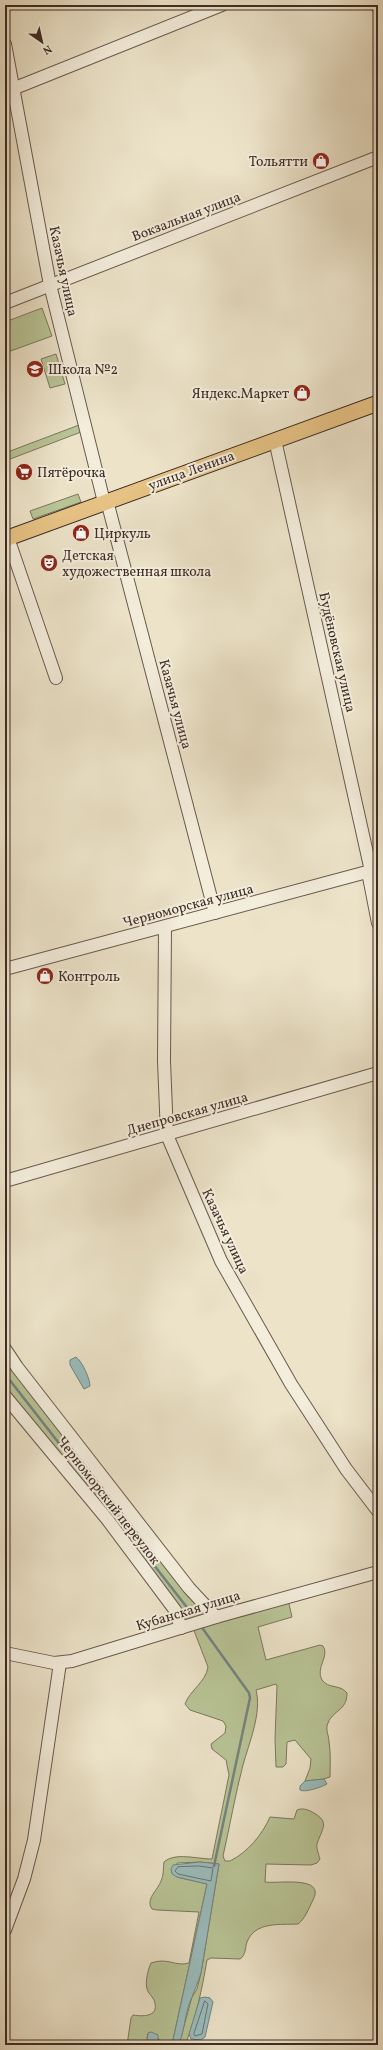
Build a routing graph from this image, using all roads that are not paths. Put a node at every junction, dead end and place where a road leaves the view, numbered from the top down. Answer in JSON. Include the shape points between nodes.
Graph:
{"nodes":[{"id":1,"x":222,"y":5,"type":"edge"},
{"id":2,"x":5,"y":44,"type":"edge"},
{"id":3,"x":9,"y":91,"type":"edge"},
{"id":4,"x":378,"y":158,"type":"edge"},
{"id":5,"x":50,"y":285,"type":"junction"},
{"id":6,"x":5,"y":303,"type":"edge"},
{"id":7,"x":378,"y":403,"type":"edge"},
{"id":8,"x":275,"y":440,"type":"junction"},
{"id":9,"x":106,"y":502,"type":"junction"},
{"id":10,"x":6,"y":539,"type":"edge"},
{"id":11,"x":56,"y":678,"type":"dead end"},
{"id":12,"x":372,"y":871,"type":"edge"},
{"id":13,"x":215,"y":913,"type":"junction"},
{"id":14,"x":378,"y":923,"type":"edge"},
{"id":15,"x":165,"y":927,"type":"junction"},
{"id":16,"x":5,"y":969,"type":"edge"},
{"id":17,"x":378,"y":1073,"type":"edge"},
{"id":18,"x":167,"y":1135,"type":"junction"},
{"id":19,"x":5,"y":1181,"type":"edge"},
{"id":20,"x":5,"y":1349,"type":"edge"},
{"id":21,"x":5,"y":1396,"type":"edge"},
{"id":22,"x":378,"y":1511,"type":"edge"},
{"id":23,"x":378,"y":1572,"type":"edge"},
{"id":24,"x":216,"y":1617,"type":"junction"},
{"id":25,"x":181,"y":1628,"type":"junction"},
{"id":26,"x":5,"y":1653,"type":"edge"},
{"id":27,"x":60,"y":1663,"type":"junction"},
{"id":28,"x":5,"y":1930,"type":"edge"}],
"edges":[{"from":1,"to":3,"type":"street"},
{"from":2,"to":3,"type":"street","name":"Казачья улица"},
{"from":3,"to":5,"type":"street","name":"Казачья улица"},
{"from":4,"to":5,"type":"street","name":"Вокзальная улица"},
{"from":5,"to":6,"type":"street","name":"Вокзальная улица"},
{"from":5,"to":9,"type":"street","name":"Казачья улица"},
{"from":7,"to":8,"type":"main road","name":"улица Ленина"},
{"from":8,"to":9,"type":"main road","name":"улица Ленина"},
{"from":8,"to":12,"type":"street","name":"Будёновская улица"},
{"from":9,"to":10,"type":"main road","name":"улица Ленина"},
{"from":9,"to":13,"type":"street","name":"Казачья улица"},
{"from":10,"to":11,"type":"street"},
{"from":12,"to":13,"type":"street","name":"Черноморская улица"},
{"from":12,"to":14,"type":"street","name":"Будёновская улица"},
{"from":13,"to":15,"type":"street","name":"Черноморская улица"},
{"from":15,"to":16,"type":"street","name":"Черноморская улица"},
{"from":15,"to":18,"type":"street","name":"Казачья улица","via":[[164,1061]]},
{"from":17,"to":18,"type":"street","name":"Днепровская улица"},
{"from":18,"to":19,"type":"street","name":"Днепровская улица"},
{"from":18,"to":22,"type":"street","name":"Казачья улица","via":[[221,1261],[291,1384],[346,1469]]},
{"from":20,"to":24,"type":"street","via":[[16,1367],[189,1588]]},
{"from":21,"to":25,"type":"street","name":"Черноморский переулок","via":[[107,1519],[175,1610]]},
{"from":23,"to":24,"type":"street","name":"Кубанская улица"},
{"from":24,"to":25,"type":"street","name":"Кубанская улица"},
{"from":25,"to":27,"type":"street","name":"Кубанская улица"},
{"from":26,"to":27,"type":"street","name":"Кубанская улица"},
{"from":27,"to":28,"type":"street","via":[[34,1840],[24,1879]]}]}
